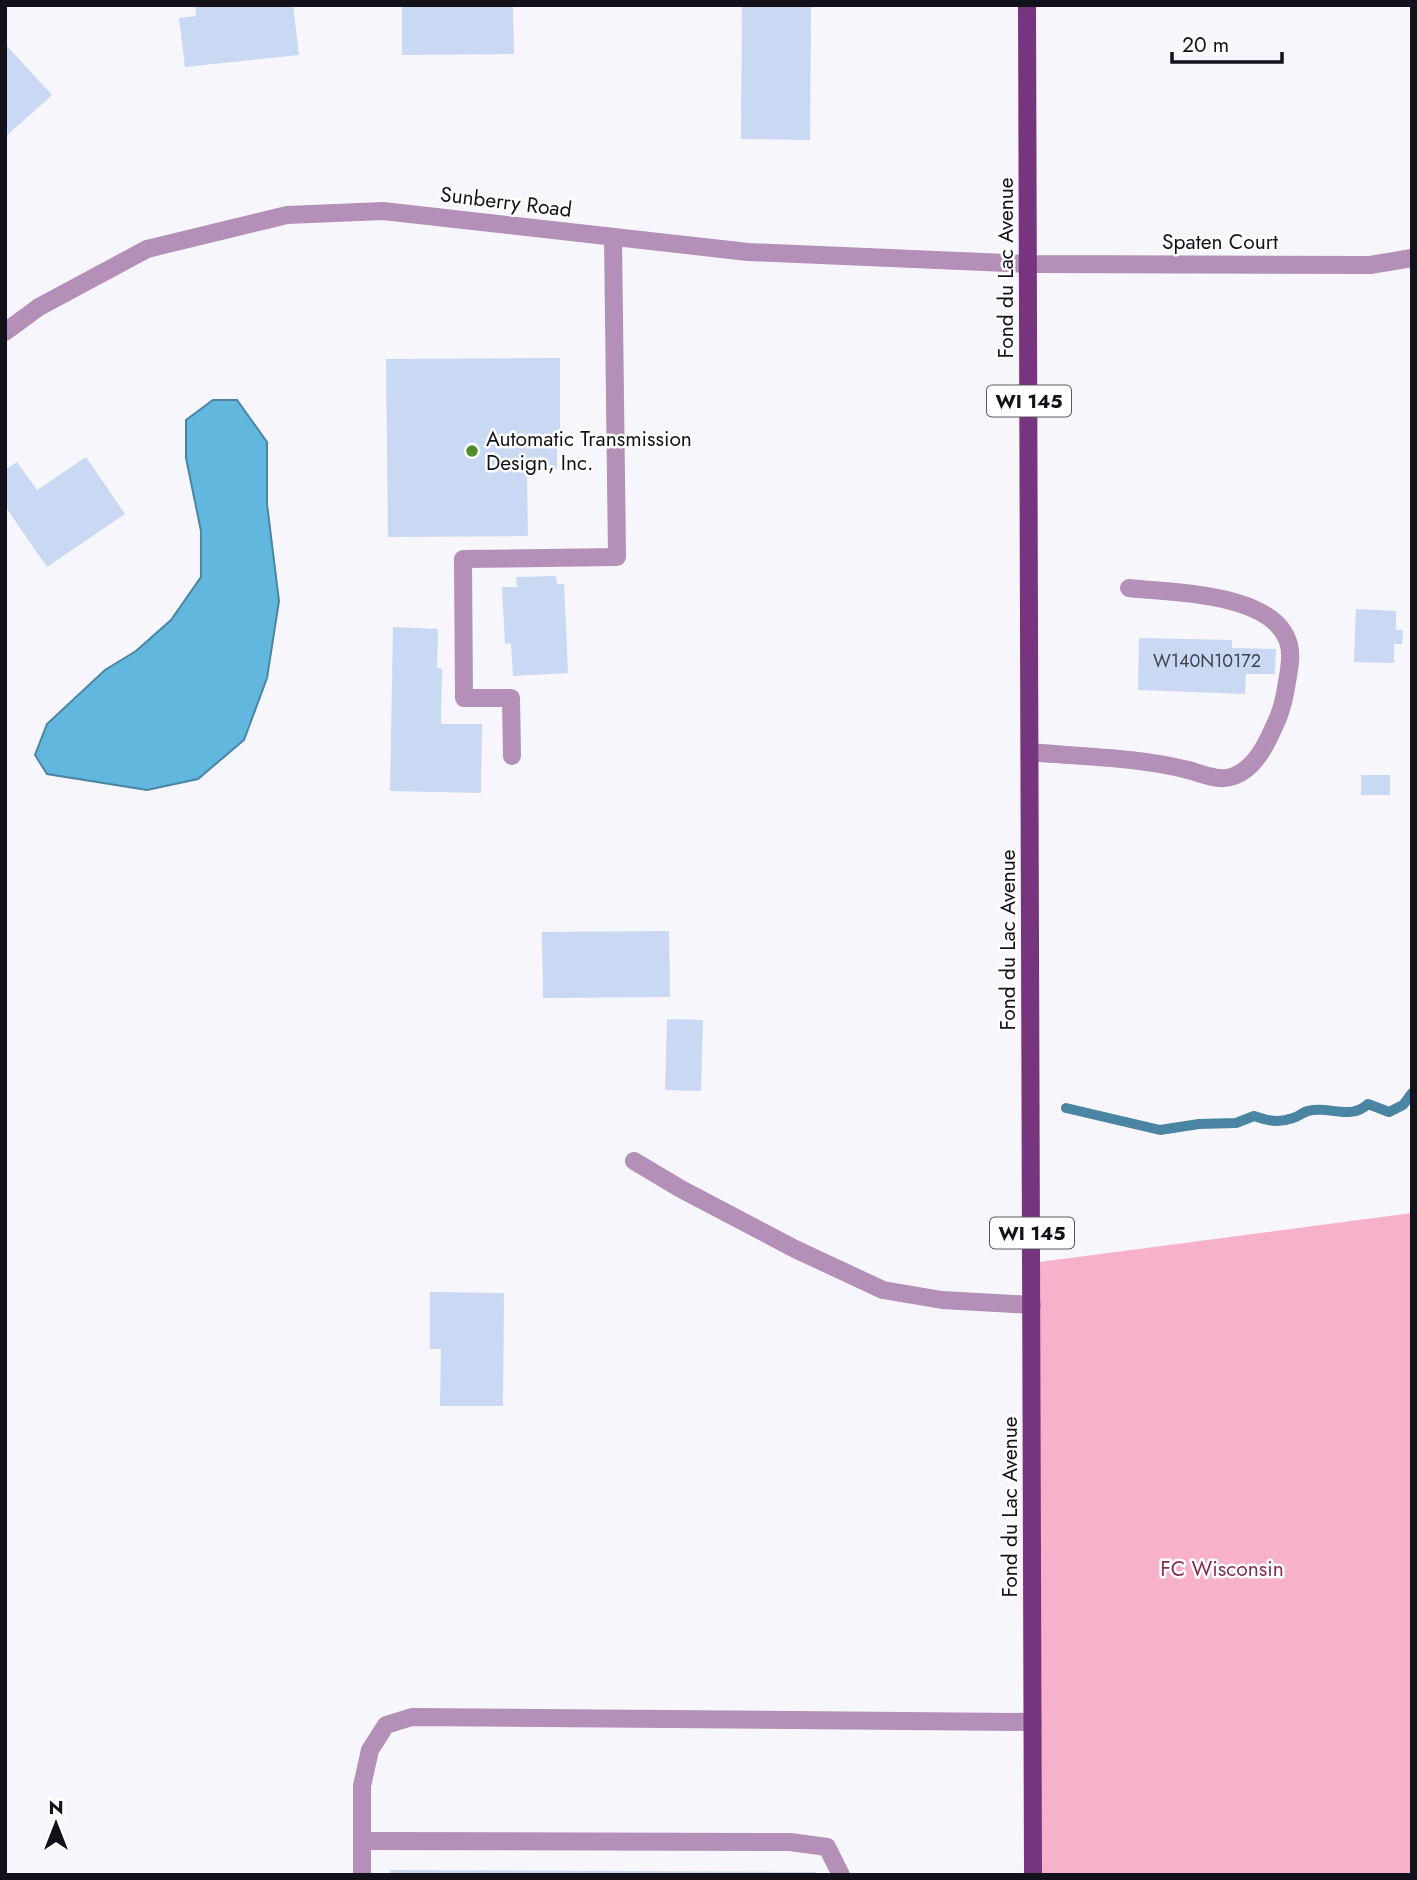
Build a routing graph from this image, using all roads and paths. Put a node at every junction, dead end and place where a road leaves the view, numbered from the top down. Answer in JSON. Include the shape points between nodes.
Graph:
{"nodes":[{"id":1,"x":1027,"y":5,"type":"edge"},
{"id":2,"x":613,"y":238,"type":"junction"},
{"id":3,"x":1412,"y":258,"type":"edge"},
{"id":4,"x":1028,"y":264,"type":"junction"},
{"id":5,"x":5,"y":332,"type":"edge"},
{"id":6,"x":1129,"y":588,"type":"dead end"},
{"id":7,"x":1030,"y":752,"type":"junction"},
{"id":8,"x":512,"y":756,"type":"dead end"},
{"id":9,"x":634,"y":1161,"type":"dead end"},
{"id":10,"x":1032,"y":1305,"type":"junction"},
{"id":11,"x":1033,"y":1722,"type":"junction"},
{"id":12,"x":362,"y":1840,"type":"junction"},
{"id":13,"x":362,"y":1875,"type":"edge"},
{"id":14,"x":841,"y":1875,"type":"edge"},
{"id":15,"x":1033,"y":1875,"type":"edge"}],
"edges":[{"from":1,"to":4,"type":"main road","name":"Fond du Lac Avenue","number":"WI 145"},
{"from":2,"to":4,"type":"street","name":"Sunberry Road","via":[[748,252]]},
{"from":2,"to":5,"type":"street","name":"Sunberry Road","via":[[383,211],[287,215],[147,249],[39,307]]},
{"from":2,"to":8,"type":"street","via":[[617,557],[463,559],[464,698],[511,698]]},
{"from":3,"to":4,"type":"street","name":"Spaten Court","via":[[1370,265]]},
{"from":4,"to":7,"type":"main road","name":"Fond du Lac Avenue","number":"WI 145"},
{"from":6,"to":7,"type":"street","via":[[1240,603],[1268,616],[1284,632],[1290,667],[1282,708],[1264,748],[1244,771],[1213,778],[1161,764]]},
{"from":7,"to":10,"type":"main road","name":"Fond du Lac Avenue","number":"WI 145"},
{"from":9,"to":10,"type":"street","via":[[795,1249],[883,1290],[942,1300]]},
{"from":10,"to":11,"type":"main road","name":"Fond du Lac Avenue","number":"WI 145"},
{"from":11,"to":12,"type":"street","via":[[412,1717],[386,1725],[370,1750],[362,1786]]},
{"from":11,"to":15,"type":"main road","name":"Fond du Lac Avenue","number":"WI 145"},
{"from":12,"to":13,"type":"street"},
{"from":12,"to":14,"type":"street","via":[[790,1842],[827,1847]]}]}
